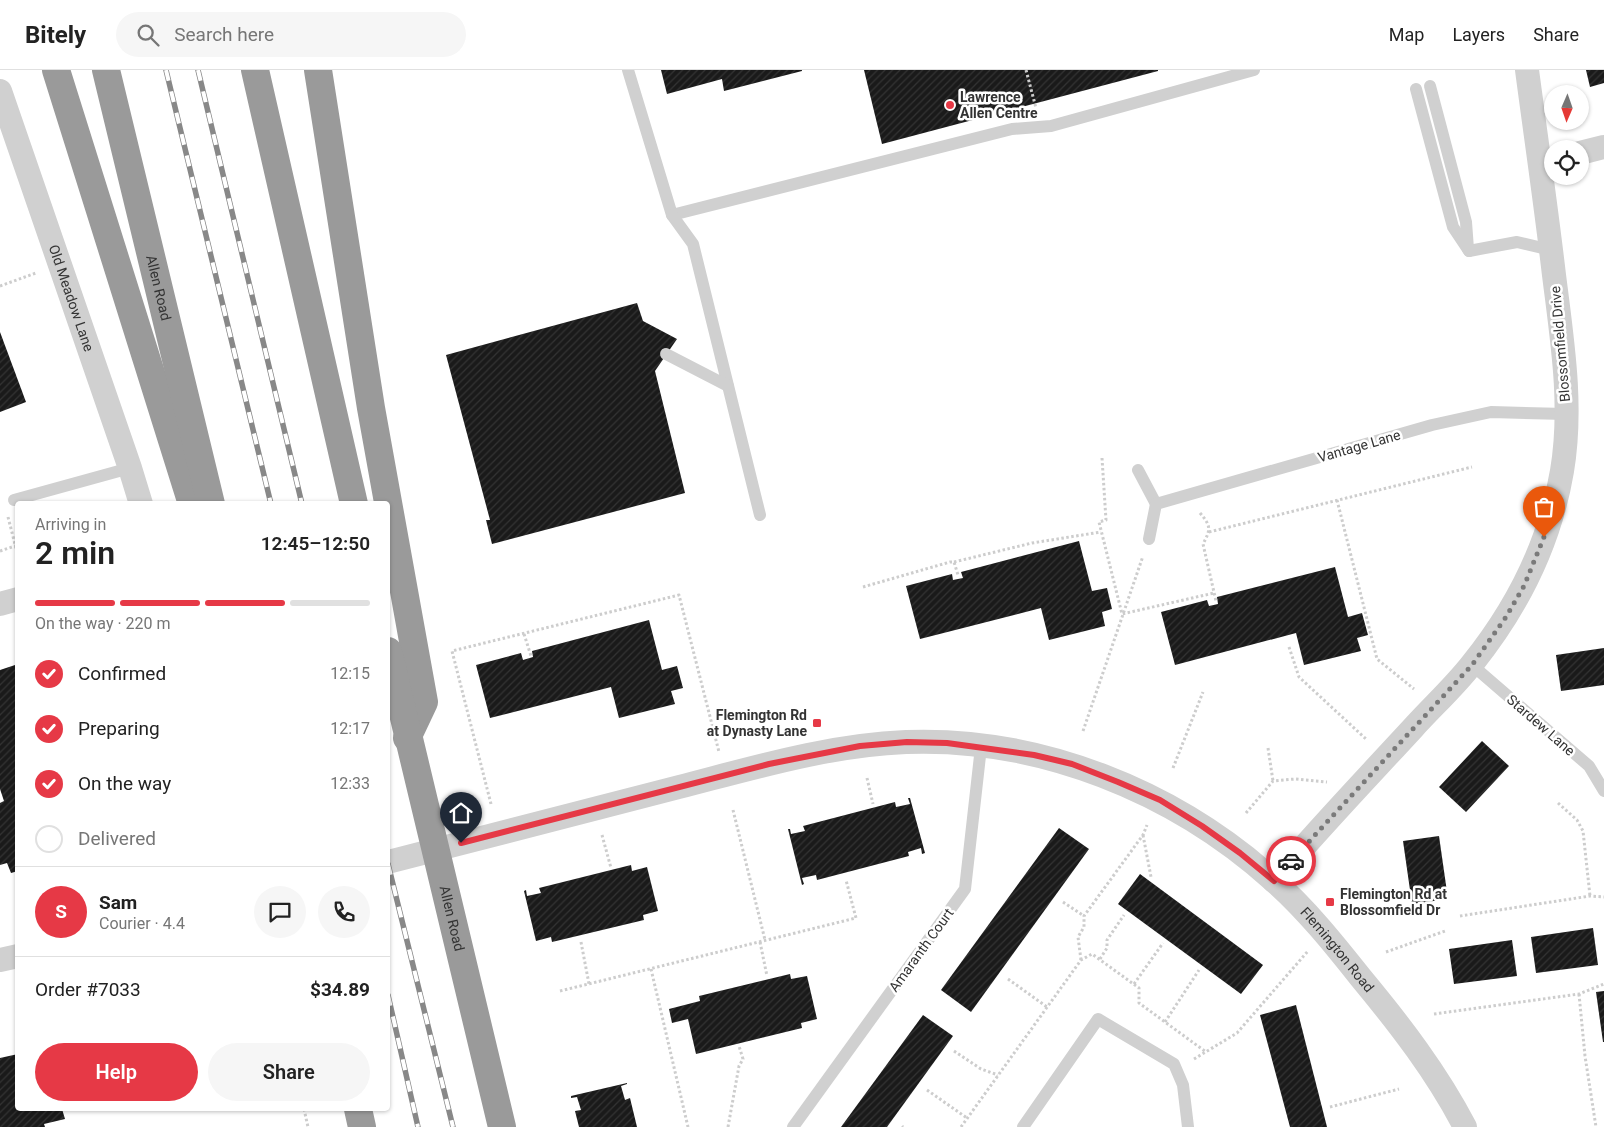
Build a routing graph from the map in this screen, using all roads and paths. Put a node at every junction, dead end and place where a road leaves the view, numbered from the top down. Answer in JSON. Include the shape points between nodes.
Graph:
{"nodes":[{"id":1,"x":56,"y":70,"type":"edge"},
{"id":2,"x":106,"y":70,"type":"edge"},
{"id":3,"x":255,"y":70,"type":"edge"},
{"id":4,"x":318,"y":70,"type":"edge"},
{"id":5,"x":628,"y":70,"type":"edge"},
{"id":6,"x":1026,"y":70,"type":"edge"},
{"id":7,"x":1254,"y":70,"type":"edge"},
{"id":8,"x":1527,"y":70,"type":"edge"},
{"id":9,"x":1430,"y":86,"type":"dead end"},
{"id":10,"x":1416,"y":89,"type":"dead end"},
{"id":11,"x":0,"y":91,"type":"edge"},
{"id":12,"x":1033,"y":97,"type":"dead end"},
{"id":13,"x":1604,"y":147,"type":"edge"},
{"id":14,"x":1589,"y":151,"type":"edge"},
{"id":15,"x":1544,"y":152,"type":"edge"},
{"id":16,"x":1547,"y":185,"type":"edge"},
{"id":17,"x":672,"y":215,"type":"junction"},
{"id":18,"x":1551,"y":250,"type":"junction"},
{"id":19,"x":1469,"y":252,"type":"junction"},
{"id":20,"x":60,"y":264,"type":"junction"},
{"id":21,"x":0,"y":286,"type":"edge"},
{"id":22,"x":666,"y":354,"type":"dead end"},
{"id":23,"x":728,"y":386,"type":"junction"},
{"id":24,"x":1566,"y":414,"type":"junction"},
{"id":25,"x":1102,"y":458,"type":"dead end"},
{"id":26,"x":1472,"y":467,"type":"dead end"},
{"id":27,"x":130,"y":468,"type":"junction"},
{"id":28,"x":1138,"y":470,"type":"dead end"},
{"id":29,"x":14,"y":500,"type":"dead end"},
{"id":30,"x":1337,"y":500,"type":"junction"},
{"id":31,"x":140,"y":501,"type":"edge"},
{"id":32,"x":191,"y":501,"type":"edge"},
{"id":33,"x":210,"y":501,"type":"edge"},
{"id":34,"x":353,"y":501,"type":"edge"},
{"id":35,"x":388,"y":501,"type":"edge"},
{"id":36,"x":1156,"y":504,"type":"junction"},
{"id":37,"x":1197,"y":510,"type":"dead end"},
{"id":38,"x":390,"y":513,"type":"edge"},
{"id":39,"x":760,"y":515,"type":"dead end"},
{"id":40,"x":1101,"y":532,"type":"junction"},
{"id":41,"x":1209,"y":532,"type":"junction"},
{"id":42,"x":1149,"y":539,"type":"joint"},
{"id":43,"x":15,"y":546,"type":"dead end"},
{"id":44,"x":0,"y":551,"type":"edge"},
{"id":45,"x":954,"y":562,"type":"junction"},
{"id":46,"x":958,"y":575,"type":"dead end"},
{"id":47,"x":863,"y":587,"type":"dead end"},
{"id":48,"x":1214,"y":593,"type":"junction"},
{"id":49,"x":15,"y":600,"type":"edge"},
{"id":50,"x":1216,"y":601,"type":"dead end"},
{"id":51,"x":0,"y":604,"type":"edge"},
{"id":52,"x":1122,"y":614,"type":"junction"},
{"id":53,"x":524,"y":634,"type":"junction"},
{"id":54,"x":1289,"y":647,"type":"dead end"},
{"id":55,"x":531,"y":656,"type":"dead end"},
{"id":56,"x":390,"y":660,"type":"edge"},
{"id":57,"x":1472,"y":665,"type":"junction"},
{"id":58,"x":1415,"y":690,"type":"dead end"},
{"id":59,"x":1203,"y":692,"type":"dead end"},
{"id":60,"x":1083,"y":731,"type":"dead end"},
{"id":61,"x":407,"y":738,"type":"junction"},
{"id":62,"x":1366,"y":740,"type":"dead end"},
{"id":63,"x":981,"y":747,"type":"junction"},
{"id":64,"x":1268,"y":748,"type":"dead end"},
{"id":65,"x":720,"y":752,"type":"dead end"},
{"id":66,"x":1173,"y":768,"type":"dead end"},
{"id":67,"x":867,"y":778,"type":"dead end"},
{"id":68,"x":1274,"y":781,"type":"junction"},
{"id":69,"x":1327,"y":782,"type":"dead end"},
{"id":70,"x":1604,"y":791,"type":"edge"},
{"id":71,"x":1558,"y":803,"type":"dead end"},
{"id":72,"x":490,"y":804,"type":"dead end"},
{"id":73,"x":873,"y":804,"type":"dead end"},
{"id":74,"x":733,"y":810,"type":"dead end"},
{"id":75,"x":1246,"y":813,"type":"dead end"},
{"id":76,"x":1150,"y":820,"type":"dead end"},
{"id":77,"x":1143,"y":834,"type":"junction"},
{"id":78,"x":602,"y":836,"type":"dead end"},
{"id":79,"x":390,"y":861,"type":"edge"},
{"id":80,"x":611,"y":868,"type":"dead end"},
{"id":81,"x":1151,"y":877,"type":"dead end"},
{"id":82,"x":846,"y":880,"type":"dead end"},
{"id":83,"x":1274,"y":881,"type":"junction"},
{"id":84,"x":1590,"y":896,"type":"junction"},
{"id":85,"x":1604,"y":897,"type":"edge"},
{"id":86,"x":1063,"y":902,"type":"dead end"},
{"id":87,"x":1124,"y":915,"type":"dead end"},
{"id":88,"x":1084,"y":916,"type":"junction"},
{"id":89,"x":1460,"y":916,"type":"dead end"},
{"id":90,"x":1444,"y":931,"type":"dead end"},
{"id":91,"x":765,"y":940,"type":"junction"},
{"id":92,"x":580,"y":942,"type":"dead end"},
{"id":93,"x":760,"y":942,"type":"junction"},
{"id":94,"x":1162,"y":943,"type":"dead end"},
{"id":95,"x":1308,"y":950,"type":"dead end"},
{"id":96,"x":1386,"y":952,"type":"dead end"},
{"id":97,"x":15,"y":957,"type":"edge"},
{"id":98,"x":1100,"y":959,"type":"dead end"},
{"id":99,"x":0,"y":960,"type":"edge"},
{"id":100,"x":1081,"y":960,"type":"dead end"},
{"id":101,"x":651,"y":969,"type":"junction"},
{"id":102,"x":1199,"y":970,"type":"dead end"},
{"id":103,"x":767,"y":976,"type":"dead end"},
{"id":104,"x":1008,"y":979,"type":"dead end"},
{"id":105,"x":589,"y":984,"type":"junction"},
{"id":106,"x":1134,"y":984,"type":"dead end"},
{"id":107,"x":1604,"y":984,"type":"edge"},
{"id":108,"x":560,"y":991,"type":"dead end"},
{"id":109,"x":1579,"y":994,"type":"junction"},
{"id":110,"x":1047,"y":1007,"type":"dead end"},
{"id":111,"x":1434,"y":1014,"type":"dead end"},
{"id":112,"x":1165,"y":1022,"type":"dead end"},
{"id":113,"x":739,"y":1046,"type":"dead end"},
{"id":114,"x":954,"y":1051,"type":"dead end"},
{"id":115,"x":1176,"y":1069,"type":"junction"},
{"id":116,"x":998,"y":1075,"type":"dead end"},
{"id":117,"x":1399,"y":1089,"type":"dead end"},
{"id":118,"x":927,"y":1090,"type":"dead end"},
{"id":119,"x":1330,"y":1107,"type":"dead end"},
{"id":120,"x":304,"y":1111,"type":"edge"},
{"id":121,"x":358,"y":1111,"type":"edge"},
{"id":122,"x":967,"y":1118,"type":"dead end"},
{"id":123,"x":308,"y":1127,"type":"edge"},
{"id":124,"x":362,"y":1127,"type":"edge"},
{"id":125,"x":502,"y":1127,"type":"edge"},
{"id":126,"x":688,"y":1127,"type":"edge"},
{"id":127,"x":728,"y":1127,"type":"edge"},
{"id":128,"x":794,"y":1127,"type":"edge"},
{"id":129,"x":1023,"y":1127,"type":"edge"},
{"id":130,"x":1188,"y":1127,"type":"edge"},
{"id":131,"x":1465,"y":1127,"type":"edge"},
{"id":132,"x":1596,"y":1127,"type":"edge"}],
"edges":[{"from":1,"to":32,"type":"highway"},
{"from":2,"to":33,"type":"highway","name":"Allen Road"},
{"from":3,"to":34,"type":"highway"},
{"from":4,"to":35,"type":"highway"},
{"from":5,"to":17,"type":"lane"},
{"from":6,"to":12,"type":"path"},
{"from":7,"to":17,"type":"lane","via":[[1051,126],[1019,127]]},
{"from":8,"to":15,"type":"street","name":"Blossomfield Drive"},
{"from":9,"to":19,"type":"lane","via":[[1466,222]]},
{"from":10,"to":19,"type":"lane","via":[[1453,227]]},
{"from":11,"to":20,"type":"street","name":"Old Meadow Lane"},
{"from":13,"to":14,"type":"street"},
{"from":16,"to":18,"type":"street","name":"Blossomfield Drive"},
{"from":17,"to":23,"type":"lane","via":[[692,244]]},
{"from":18,"to":19,"type":"lane","via":[[1517,242]]},
{"from":18,"to":24,"type":"street","name":"Blossomfield Drive","via":[[1565,366]]},
{"from":20,"to":21,"type":"path"},
{"from":20,"to":27,"type":"street","name":"Old Meadow Lane"},
{"from":22,"to":23,"type":"lane"},
{"from":23,"to":39,"type":"lane"},
{"from":24,"to":36,"type":"lane","name":"Vantage Lane","via":[[1491,412],[1432,425]]},
{"from":24,"to":57,"type":"street","name":"Blossomfield Drive","via":[[1562,469],[1555,505],[1539,552],[1506,617]]},
{"from":25,"to":40,"type":"path","via":[[1106,520],[1099,522]]},
{"from":26,"to":30,"type":"path"},
{"from":27,"to":29,"type":"lane"},
{"from":27,"to":31,"type":"street","name":"Old Meadow Lane"},
{"from":28,"to":36,"type":"lane"},
{"from":30,"to":41,"type":"path"},
{"from":30,"to":58,"type":"path","via":[[1377,658]]},
{"from":36,"to":42,"type":"lane"},
{"from":37,"to":41,"type":"path","via":[[1208,522]]},
{"from":38,"to":61,"type":"highway","via":[[424,702]]},
{"from":40,"to":45,"type":"path","via":[[1032,543]]},
{"from":40,"to":52,"type":"path"},
{"from":41,"to":48,"type":"path","via":[[1202,544]]},
{"from":42,"to":52,"type":"path"},
{"from":43,"to":44,"type":"path"},
{"from":45,"to":46,"type":"path"},
{"from":45,"to":47,"type":"path"},
{"from":48,"to":50,"type":"path"},
{"from":48,"to":52,"type":"path"},
{"from":49,"to":51,"type":"street"},
{"from":52,"to":60,"type":"path"},
{"from":53,"to":55,"type":"path"},
{"from":53,"to":65,"type":"path","via":[[679,595]]},
{"from":53,"to":72,"type":"path","via":[[452,651]]},
{"from":54,"to":62,"type":"path","via":[[1299,677]]},
{"from":56,"to":61,"type":"highway","name":"Allen Road"},
{"from":57,"to":70,"type":"lane","name":"Stardew Lane","via":[[1588,766]]},
{"from":57,"to":83,"type":"street","name":"Blossomfield Drive"},
{"from":59,"to":66,"type":"path"},
{"from":61,"to":125,"type":"highway","name":"Allen Road"},
{"from":63,"to":79,"type":"street","name":"Flemington Road","via":[[907,742],[860,746],[769,764]]},
{"from":63,"to":83,"type":"street","name":"Flemington Road","via":[[1072,764],[1160,800],[1240,853]]},
{"from":63,"to":128,"type":"lane","name":"Amaranth Court","via":[[965,890]]},
{"from":64,"to":68,"type":"path"},
{"from":67,"to":73,"type":"path"},
{"from":68,"to":69,"type":"path"},
{"from":68,"to":75,"type":"path"},
{"from":71,"to":84,"type":"path","via":[[1578,820],[1583,831]]},
{"from":74,"to":91,"type":"path"},
{"from":76,"to":77,"type":"path"},
{"from":77,"to":81,"type":"path"},
{"from":77,"to":88,"type":"path"},
{"from":78,"to":80,"type":"path"},
{"from":82,"to":91,"type":"path","via":[[856,918]]},
{"from":83,"to":131,"type":"street","name":"Flemington Road","via":[[1323,932],[1396,1019],[1432,1070]]},
{"from":84,"to":85,"type":"path"},
{"from":84,"to":89,"type":"path"},
{"from":86,"to":88,"type":"path"},
{"from":87,"to":98,"type":"path","via":[[1107,940],[1107,948]]},
{"from":88,"to":100,"type":"path","via":[[1084,927],[1078,936]]},
{"from":90,"to":96,"type":"path"},
{"from":91,"to":93,"type":"path"},
{"from":92,"to":105,"type":"path"},
{"from":93,"to":101,"type":"path"},
{"from":93,"to":103,"type":"path"},
{"from":94,"to":106,"type":"path"},
{"from":95,"to":115,"type":"path","via":[[1237,1033]]},
{"from":97,"to":99,"type":"street"},
{"from":101,"to":105,"type":"path"},
{"from":101,"to":126,"type":"path"},
{"from":102,"to":112,"type":"path"},
{"from":104,"to":110,"type":"path"},
{"from":105,"to":108,"type":"path"},
{"from":107,"to":109,"type":"path"},
{"from":109,"to":111,"type":"path"},
{"from":109,"to":132,"type":"path"},
{"from":113,"to":127,"type":"path","via":[[743,1059]]},
{"from":114,"to":116,"type":"path","via":[[981,1069]]},
{"from":115,"to":129,"type":"lane","via":[[1174,1064],[1098,1019]]},
{"from":115,"to":130,"type":"lane","via":[[1183,1085]]},
{"from":117,"to":119,"type":"path"},
{"from":118,"to":122,"type":"path"},
{"from":120,"to":123,"type":"path"},
{"from":121,"to":124,"type":"highway"}]}
